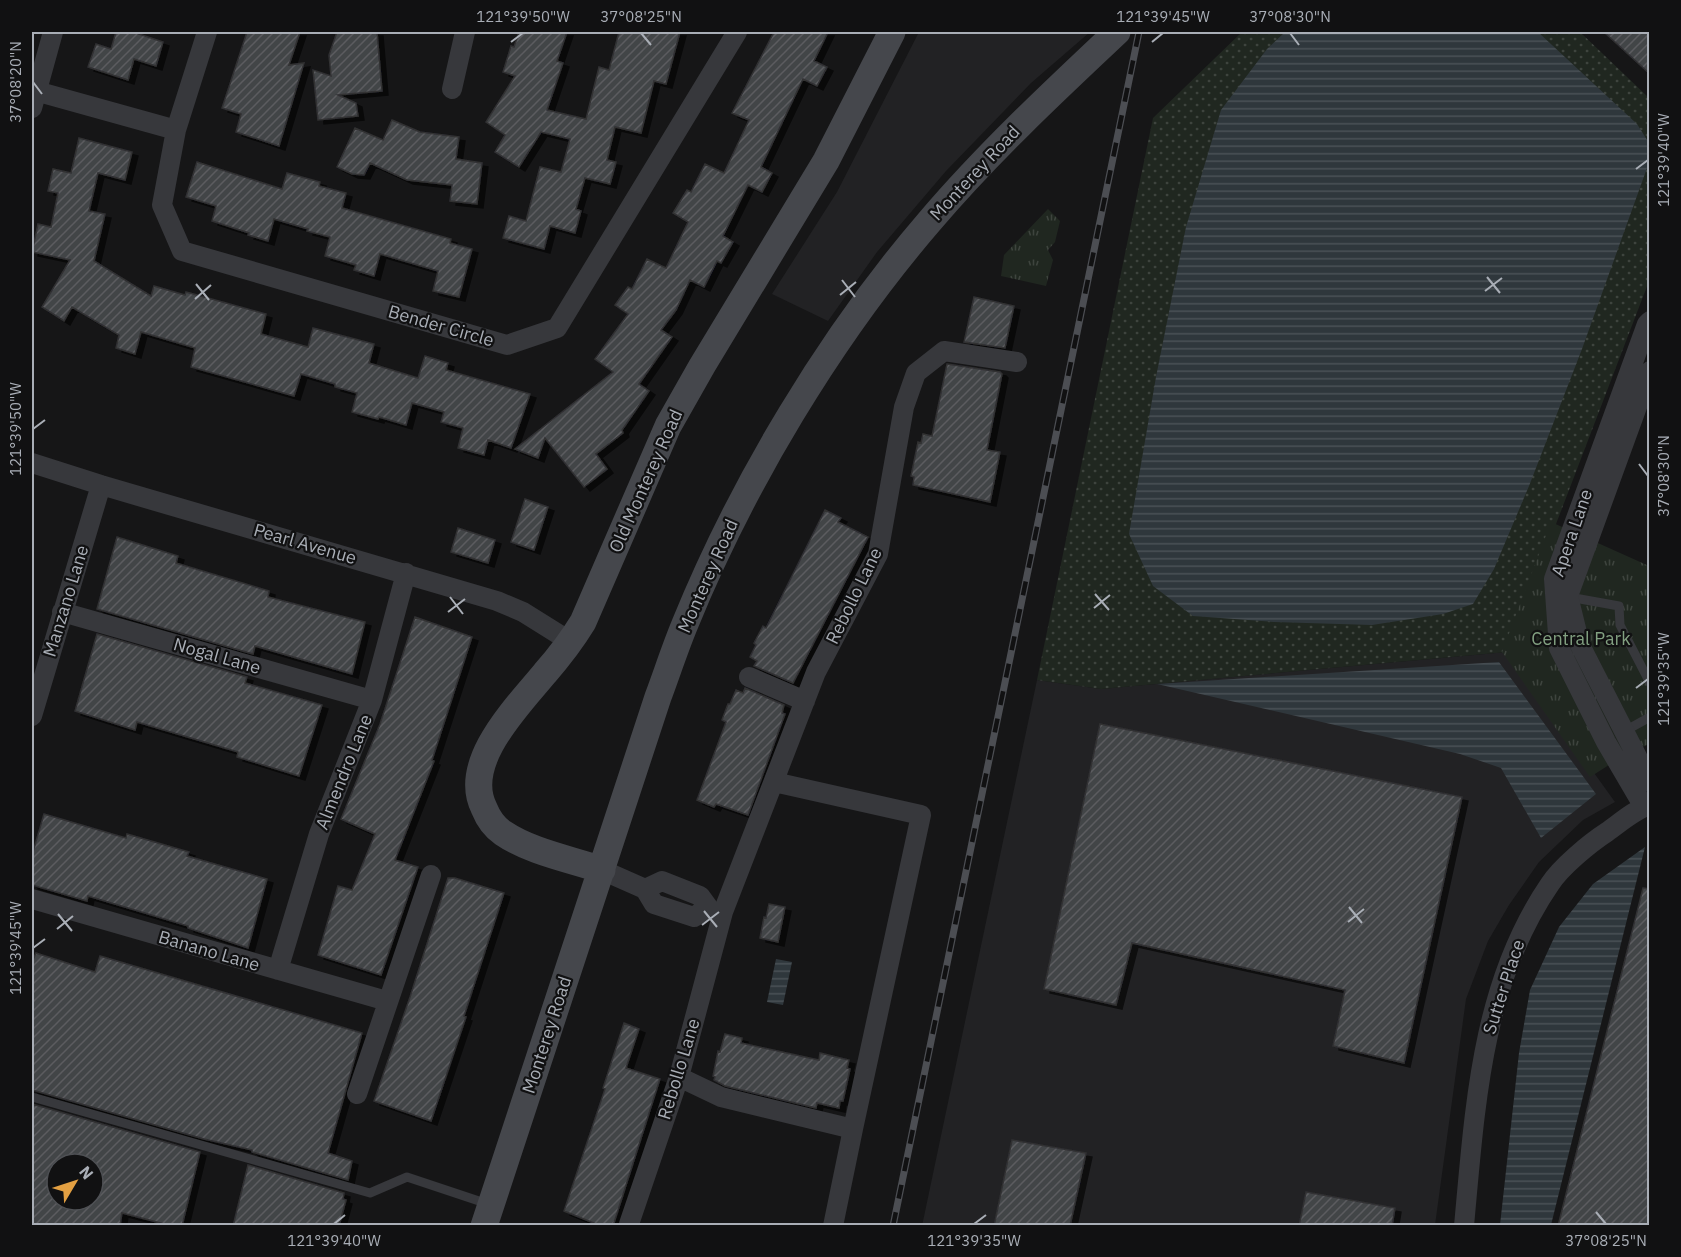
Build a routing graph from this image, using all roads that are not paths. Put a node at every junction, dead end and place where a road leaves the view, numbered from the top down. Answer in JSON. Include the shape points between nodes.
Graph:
{"nodes":[{"id":1,"x":53,"y":32,"type":"edge"},
{"id":2,"x":207,"y":32,"type":"edge"},
{"id":3,"x":465,"y":32,"type":"edge"},
{"id":4,"x":736,"y":32,"type":"edge"},
{"id":5,"x":892,"y":32,"type":"edge"},
{"id":6,"x":1117,"y":32,"type":"edge"},
{"id":7,"x":452,"y":88,"type":"dead end"},
{"id":8,"x":33,"y":96,"type":"edge"},
{"id":9,"x":176,"y":130,"type":"junction"},
{"id":10,"x":1650,"y":321,"type":"edge"},
{"id":11,"x":1017,"y":362,"type":"dead end"},
{"id":12,"x":1650,"y":371,"type":"edge"},
{"id":13,"x":32,"y":463,"type":"edge"},
{"id":14,"x":101,"y":485,"type":"junction"},
{"id":15,"x":405,"y":573,"type":"junction"},
{"id":16,"x":1562,"y":596,"type":"junction"},
{"id":17,"x":62,"y":612,"type":"junction"},
{"id":18,"x":571,"y":642,"type":"junction"},
{"id":19,"x":749,"y":677,"type":"dead end"},
{"id":20,"x":1650,"y":683,"type":"edge"},
{"id":21,"x":372,"y":700,"type":"junction"},
{"id":22,"x":805,"y":701,"type":"junction"},
{"id":23,"x":32,"y":716,"type":"edge"},
{"id":24,"x":1650,"y":717,"type":"edge"},
{"id":25,"x":1624,"y":731,"type":"junction"},
{"id":26,"x":1606,"y":742,"type":"junction"},
{"id":27,"x":774,"y":782,"type":"junction"},
{"id":28,"x":1650,"y":782,"type":"edge"},
{"id":29,"x":1647,"y":806,"type":"edge"},
{"id":30,"x":602,"y":870,"type":"junction"},
{"id":31,"x":431,"y":875,"type":"dead end"},
{"id":32,"x":32,"y":899,"type":"edge"},
{"id":33,"x":715,"y":910,"type":"junction"},
{"id":34,"x":278,"y":970,"type":"junction"},
{"id":35,"x":387,"y":1001,"type":"junction"},
{"id":36,"x":679,"y":1077,"type":"junction"},
{"id":37,"x":357,"y":1094,"type":"dead end"},
{"id":38,"x":32,"y":1097,"type":"edge"},
{"id":39,"x":853,"y":1129,"type":"junction"},
{"id":40,"x":487,"y":1215,"type":"edge"},
{"id":41,"x":629,"y":1224,"type":"dead end"},
{"id":42,"x":832,"y":1226,"type":"edge"},
{"id":43,"x":1464,"y":1226,"type":"edge"}],
"edges":[{"from":1,"to":8,"type":"street"},
{"from":2,"to":9,"type":"street","name":"Bender Circle"},
{"from":3,"to":7,"type":"street"},
{"from":4,"to":9,"type":"street","name":"Bender Circle","via":[[557,328],[507,345],[182,251],[162,205]]},
{"from":5,"to":18,"type":"main road","name":"Old Monterey Road","via":[[826,160],[668,426],[594,600]]},
{"from":6,"to":30,"type":"main road","name":"Monterey Road","via":[[1014,130],[928,223],[812,382],[743,500],[684,625]]},
{"from":8,"to":9,"type":"street"},
{"from":10,"to":16,"type":"street","name":"Apera Lane","via":[[1554,579]]},
{"from":11,"to":22,"type":"street","name":"Rebollo Lane","via":[[944,351],[916,373],[904,406],[878,554],[816,672]]},
{"from":12,"to":16,"type":"street","name":"Apera Lane"},
{"from":13,"to":14,"type":"street","name":"Pearl Avenue"},
{"from":14,"to":15,"type":"street","name":"Pearl Avenue"},
{"from":14,"to":17,"type":"street","name":"Manzano Lane"},
{"from":15,"to":18,"type":"street","name":"Pearl Avenue","via":[[514,608]]},
{"from":15,"to":21,"type":"street","name":"Almendro Lane"},
{"from":16,"to":20,"type":"lane","via":[[1619,606],[1620,625]]},
{"from":16,"to":25,"type":"street","name":"Apera Lane","via":[[1580,645]]},
{"from":16,"to":26,"type":"street","name":"Apera Lane","via":[[1559,648]]},
{"from":17,"to":21,"type":"street","name":"Nogal Lane"},
{"from":17,"to":23,"type":"street","name":"Manzano Lane"},
{"from":18,"to":30,"type":"main road","name":"Old Monterey Road","via":[[492,740],[478,781],[481,802],[501,832],[516,841]]},
{"from":19,"to":22,"type":"street"},
{"from":21,"to":34,"type":"street","name":"Almendro Lane","via":[[319,834]]},
{"from":22,"to":27,"type":"street","name":"Rebollo Lane"},
{"from":24,"to":25,"type":"lane"},
{"from":25,"to":26,"type":"lane"},
{"from":25,"to":28,"type":"street","name":"Apera Lane"},
{"from":26,"to":29,"type":"street","name":"Apera Lane"},
{"from":27,"to":33,"type":"street","name":"Rebollo Lane"},
{"from":27,"to":39,"type":"street","via":[[921,814]]},
{"from":29,"to":43,"type":"street","name":"Sutter Place","via":[[1593,841],[1551,882],[1522,929],[1490,1021],[1474,1121]]},
{"from":30,"to":33,"type":"street","via":[[645,889],[654,904],[694,917]]},
{"from":30,"to":40,"type":"main road","name":"Monterey Road"},
{"from":31,"to":35,"type":"street"},
{"from":32,"to":34,"type":"street","name":"Banano Lane"},
{"from":33,"to":36,"type":"street","name":"Rebollo Lane"},
{"from":34,"to":35,"type":"street","name":"Banano Lane"},
{"from":35,"to":37,"type":"street"},
{"from":36,"to":39,"type":"street","via":[[721,1097]]},
{"from":36,"to":41,"type":"street","name":"Rebollo Lane"},
{"from":38,"to":40,"type":"lane","via":[[370,1193],[407,1177]]},
{"from":39,"to":42,"type":"street"}]}
